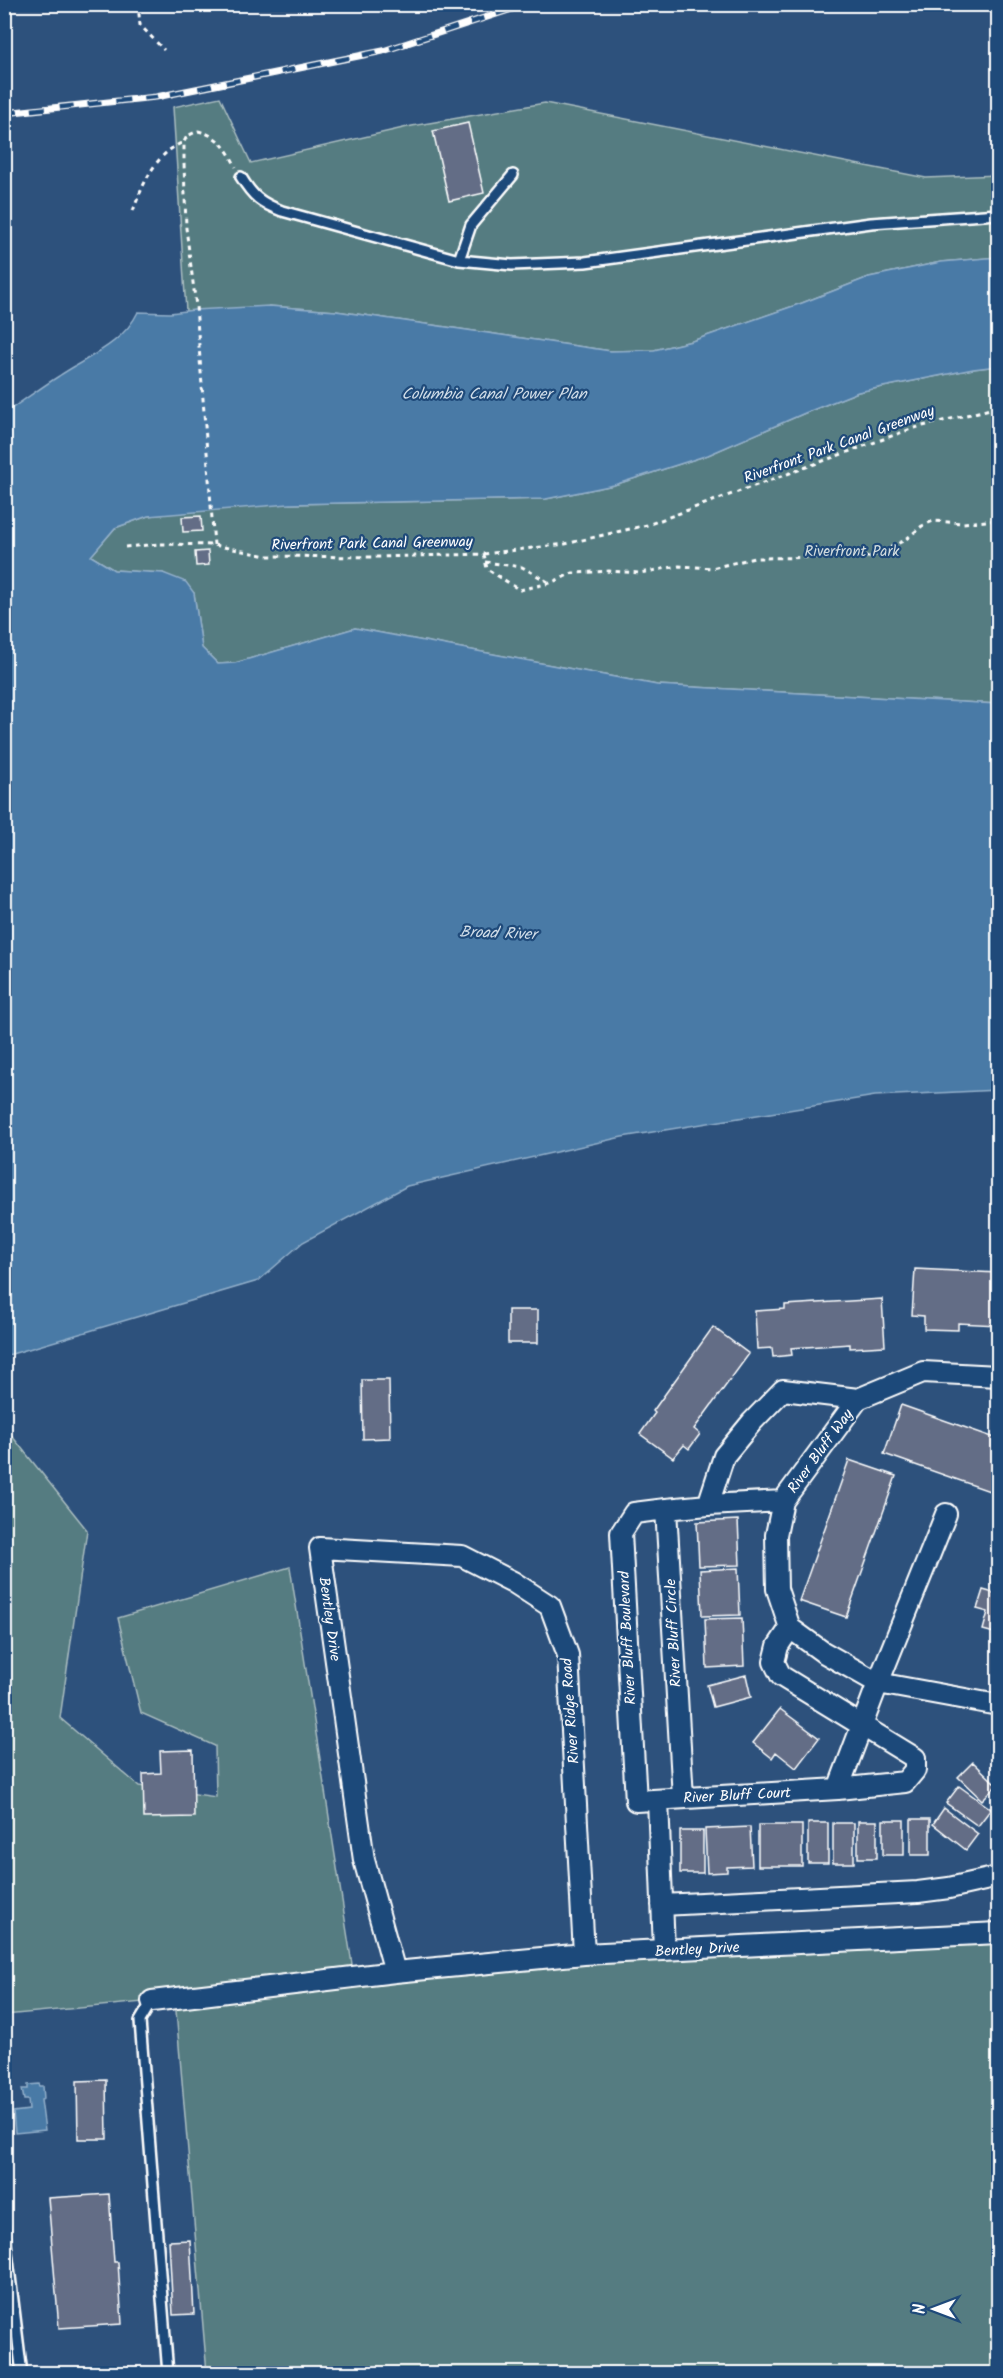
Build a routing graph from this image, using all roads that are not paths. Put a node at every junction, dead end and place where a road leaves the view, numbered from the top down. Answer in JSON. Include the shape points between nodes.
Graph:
{"nodes":[{"id":1,"x":513,"y":175,"type":"dead end"},
{"id":2,"x":241,"y":177,"type":"road end"},
{"id":3,"x":999,"y":214,"type":"edge"},
{"id":4,"x":459,"y":260,"type":"junction"},
{"id":5,"x":999,"y":1376,"type":"edge"},
{"id":6,"x":858,"y":1399,"type":"junction"},
{"id":7,"x":783,"y":1501,"type":"junction"},
{"id":8,"x":708,"y":1505,"type":"junction"},
{"id":9,"x":666,"y":1509,"type":"junction"},
{"id":10,"x":946,"y":1514,"type":"dead end"},
{"id":11,"x":320,"y":1548,"type":"joint"},
{"id":12,"x":790,"y":1628,"type":"junction"},
{"id":13,"x":878,"y":1683,"type":"junction"},
{"id":14,"x":999,"y":1705,"type":"edge"},
{"id":15,"x":862,"y":1727,"type":"junction"},
{"id":16,"x":838,"y":1789,"type":"junction"},
{"id":17,"x":683,"y":1798,"type":"junction"},
{"id":18,"x":658,"y":1800,"type":"junction"},
{"id":19,"x":636,"y":1801,"type":"joint"},
{"id":20,"x":996,"y":1874,"type":"edge"},
{"id":21,"x":662,"y":1905,"type":"junction"},
{"id":22,"x":999,"y":1933,"type":"edge"},
{"id":23,"x":664,"y":1950,"type":"junction"},
{"id":24,"x":584,"y":1954,"type":"junction"},
{"id":25,"x":395,"y":1972,"type":"junction"},
{"id":26,"x":153,"y":2001,"type":"joint"},
{"id":27,"x":4,"y":2227,"type":"edge"},
{"id":28,"x":22,"y":2373,"type":"edge"},
{"id":29,"x":168,"y":2373,"type":"edge"}],
"edges":[{"from":1,"to":4,"type":"lane","via":[[471,225]]},
{"from":2,"to":4,"type":"lane","via":[[251,194],[267,206]]},
{"from":3,"to":4,"type":"lane","via":[[871,223],[585,262],[512,265]]},
{"from":5,"to":6,"type":"street","name":"River Bluff Way","via":[[923,1372]]},
{"from":6,"to":7,"type":"street","name":"River Bluff Way"},
{"from":6,"to":8,"type":"street","name":"River Bluff Way","via":[[783,1390],[724,1456]]},
{"from":7,"to":8,"type":"street","name":"River Bluff Way"},
{"from":7,"to":12,"type":"street","via":[[776,1535],[777,1589]]},
{"from":8,"to":9,"type":"street"},
{"from":9,"to":17,"type":"street","name":"River Bluff Circle"},
{"from":9,"to":19,"type":"street","name":"River Bluff Boulevard","via":[[634,1513],[621,1533]]},
{"from":10,"to":13,"type":"street"},
{"from":11,"to":24,"type":"street","name":"River Ridge Road","via":[[462,1556],[550,1606],[567,1655]]},
{"from":11,"to":25,"type":"street","name":"Bentley Drive","via":[[364,1860]]},
{"from":12,"to":13,"type":"street"},
{"from":12,"to":15,"type":"street","name":"River Bluff Court","via":[[778,1646],[774,1662],[781,1676]]},
{"from":13,"to":14,"type":"street"},
{"from":13,"to":15,"type":"street"},
{"from":15,"to":16,"type":"street"},
{"from":15,"to":16,"type":"street","name":"River Bluff Court","via":[[915,1758],[915,1770],[905,1782]]},
{"from":16,"to":17,"type":"street","name":"River Bluff Court"},
{"from":17,"to":18,"type":"street","name":"River Bluff Court"},
{"from":18,"to":19,"type":"street","name":"River Bluff Court"},
{"from":18,"to":21,"type":"street"},
{"from":20,"to":21,"type":"street","via":[[949,1888],[918,1892]]},
{"from":21,"to":23,"type":"street"},
{"from":22,"to":23,"type":"street","name":"Bentley Drive"},
{"from":23,"to":24,"type":"street","name":"Bentley Drive"},
{"from":24,"to":25,"type":"street","name":"Bentley Drive"},
{"from":25,"to":26,"type":"street","name":"Bentley Drive"},
{"from":26,"to":29,"type":"lane","via":[[140,2021]]},
{"from":27,"to":28,"type":"lane"}]}
